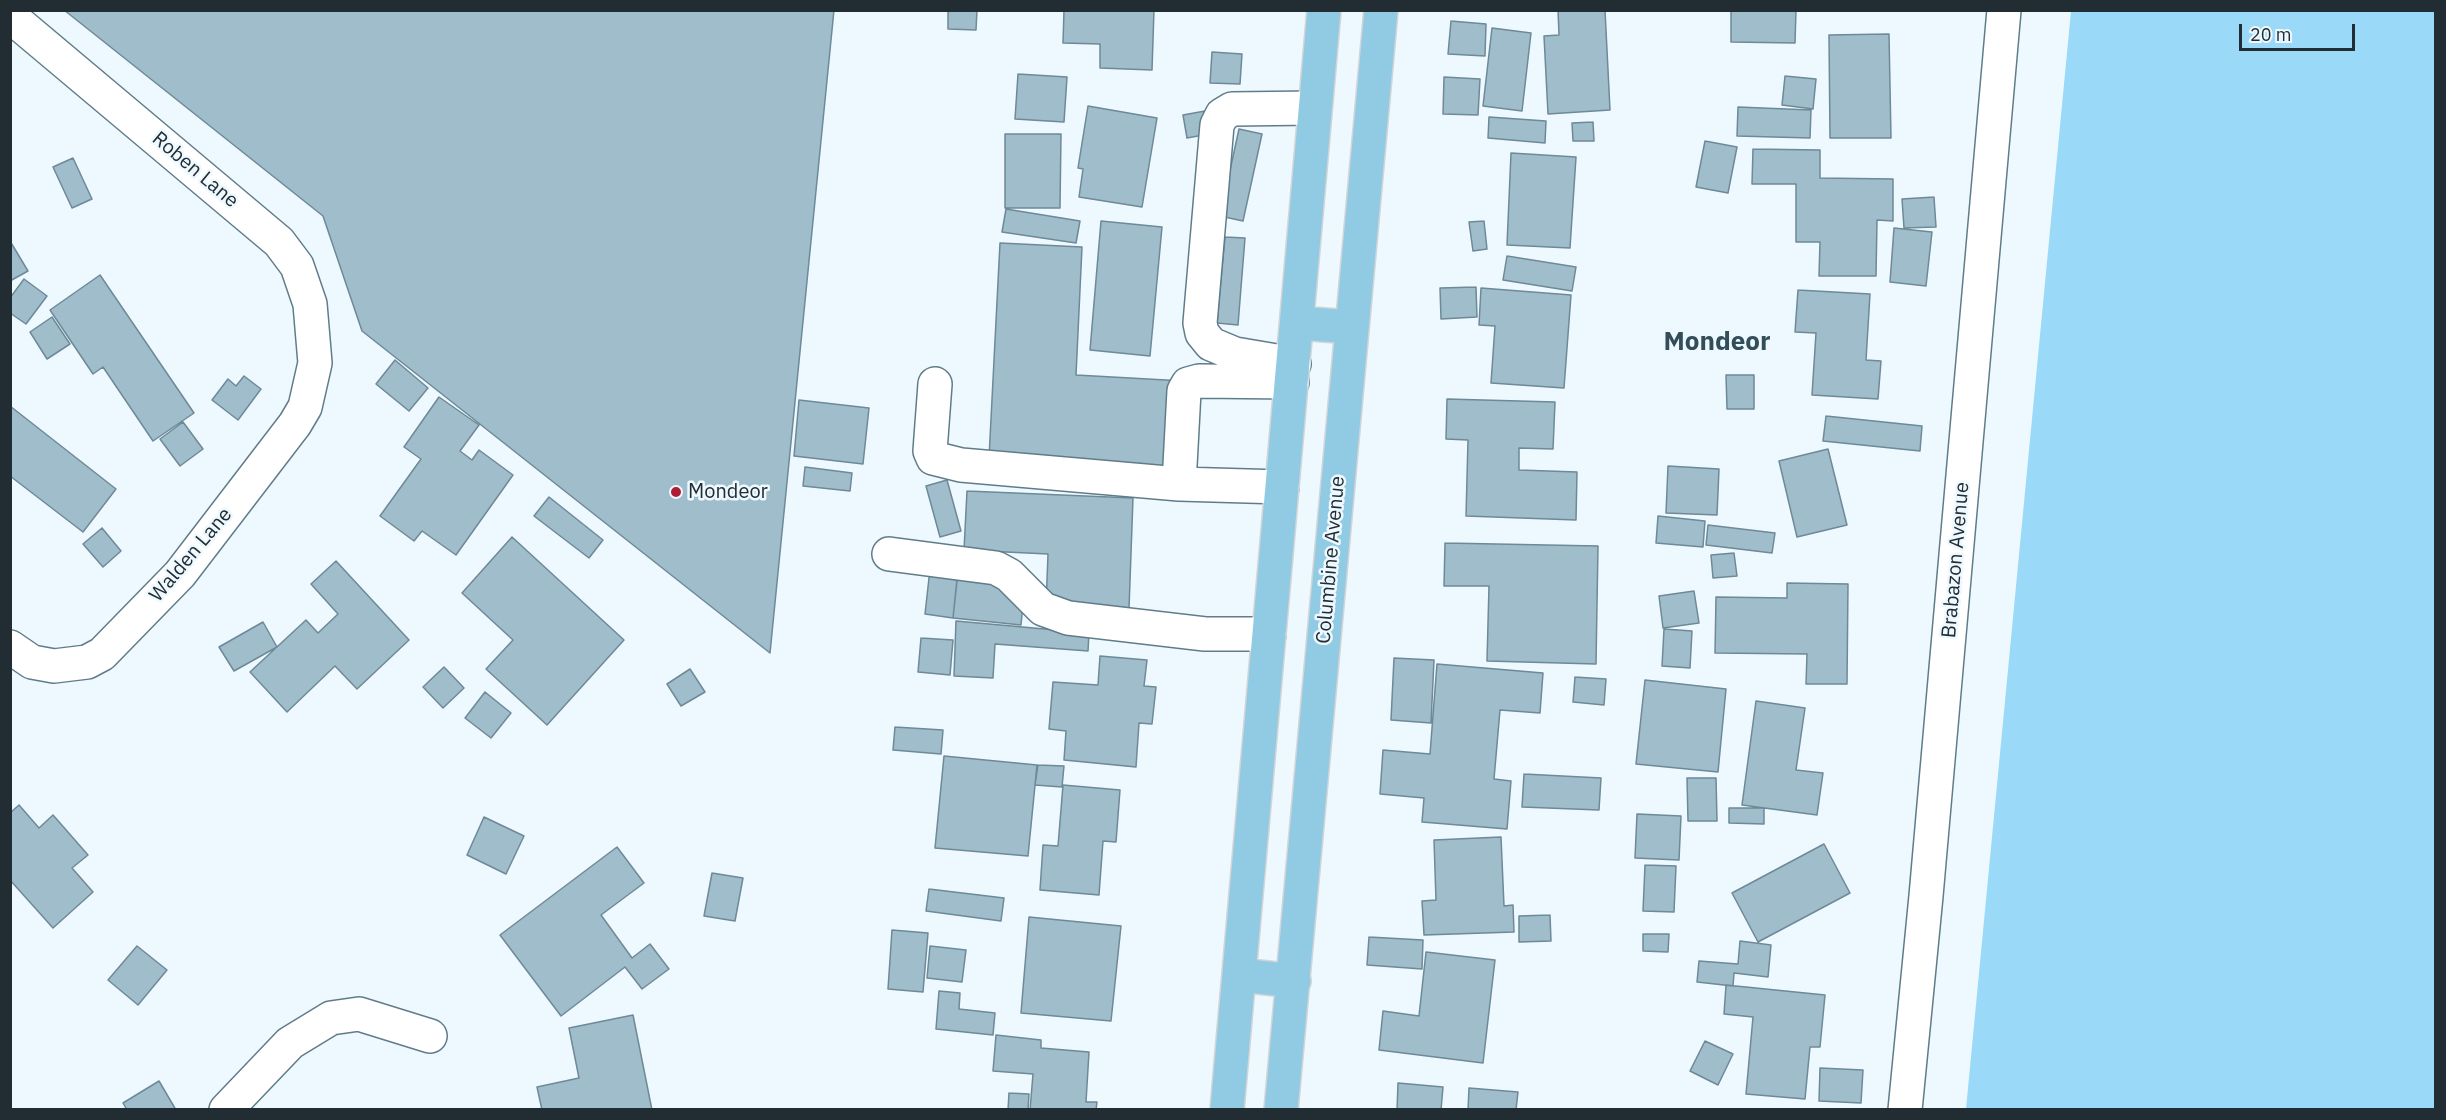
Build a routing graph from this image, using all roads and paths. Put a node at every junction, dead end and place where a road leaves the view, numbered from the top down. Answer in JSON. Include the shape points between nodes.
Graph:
{"nodes":[{"id":1,"x":1324,"y":10,"type":"edge"},
{"id":2,"x":1381,"y":10,"type":"edge"},
{"id":3,"x":2004,"y":10,"type":"edge"},
{"id":4,"x":10,"y":16,"type":"edge"},
{"id":5,"x":1315,"y":108,"type":"junction"},
{"id":6,"x":1298,"y":323,"type":"junction"},
{"id":7,"x":1351,"y":327,"type":"junction"},
{"id":8,"x":315,"y":363,"type":"joint"},
{"id":9,"x":1293,"y":373,"type":"junction"},
{"id":10,"x":935,"y":384,"type":"dead end"},
{"id":11,"x":1179,"y":484,"type":"junction"},
{"id":12,"x":1282,"y":487,"type":"junction"},
{"id":13,"x":889,"y":554,"type":"dead end"},
{"id":14,"x":1269,"y":634,"type":"junction"},
{"id":15,"x":10,"y":647,"type":"edge"},
{"id":16,"x":1240,"y":975,"type":"junction"},
{"id":17,"x":1294,"y":981,"type":"junction"},
{"id":18,"x":430,"y":1036,"type":"dead end"},
{"id":19,"x":226,"y":1110,"type":"edge"},
{"id":20,"x":1227,"y":1110,"type":"edge"},
{"id":21,"x":1281,"y":1110,"type":"edge"},
{"id":22,"x":1905,"y":1110,"type":"edge"}],
"edges":[{"from":1,"to":5,"type":"main road"},
{"from":2,"to":7,"type":"main road","name":"Columbine Avenue"},
{"from":3,"to":22,"type":"street","name":"Brabazon Avenue"},
{"from":4,"to":8,"type":"street","name":"Roben Lane","via":[[279,242],[297,266],[310,304]]},
{"from":5,"to":6,"type":"main road"},
{"from":5,"to":9,"type":"street","via":[[1232,109],[1222,115],[1217,125],[1200,323],[1211,344]]},
{"from":6,"to":7,"type":"main road"},
{"from":6,"to":9,"type":"main road"},
{"from":7,"to":17,"type":"main road","name":"Columbine Avenue"},
{"from":8,"to":15,"type":"street","name":"Walden Lane","via":[[305,407],[295,424],[180,574],[102,654],[87,662],[54,666],[32,662]]},
{"from":9,"to":11,"type":"street","via":[[1188,384],[1184,391]]},
{"from":9,"to":12,"type":"main road"},
{"from":10,"to":11,"type":"street","via":[[930,451],[933,458],[961,465]]},
{"from":11,"to":12,"type":"street"},
{"from":12,"to":14,"type":"main road"},
{"from":13,"to":14,"type":"street","via":[[996,568],[1009,575],[1043,609],[1068,618],[1205,634]]},
{"from":14,"to":16,"type":"main road"},
{"from":16,"to":17,"type":"main road"},
{"from":16,"to":20,"type":"main road"},
{"from":17,"to":21,"type":"main road","name":"Columbine Avenue"},
{"from":18,"to":19,"type":"street","via":[[359,1014],[331,1018],[290,1042]]}]}
